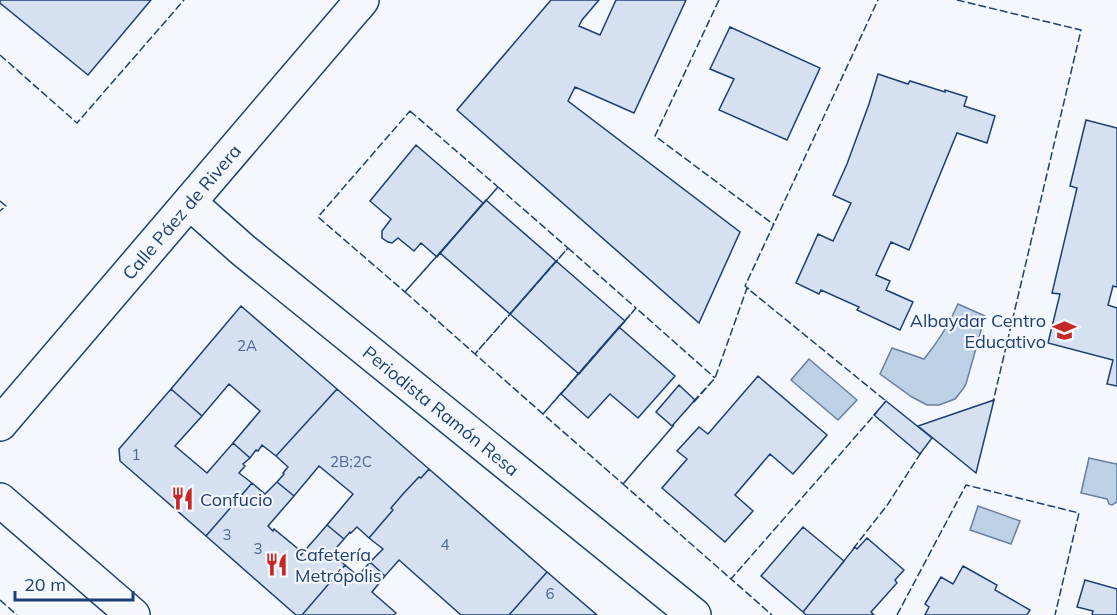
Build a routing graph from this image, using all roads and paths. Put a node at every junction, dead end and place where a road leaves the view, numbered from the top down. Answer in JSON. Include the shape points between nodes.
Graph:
{"nodes":[{"id":1,"x":359,"y":2,"type":"edge"},
{"id":2,"x":190,"y":202,"type":"junction"},
{"id":3,"x":0,"y":424,"type":"edge"},
{"id":4,"x":0,"y":500,"type":"edge"},
{"id":5,"x":132,"y":615,"type":"edge"},
{"id":6,"x":694,"y":615,"type":"edge"}],
"edges":[{"from":1,"to":2,"type":"street","name":"Calle Páez de Rivera"},
{"from":2,"to":3,"type":"street","name":"Calle Páez de Rivera"},
{"from":2,"to":6,"type":"street","name":"Periodista Ramón Resa","via":[[252,257]]},
{"from":4,"to":5,"type":"street"}]}
